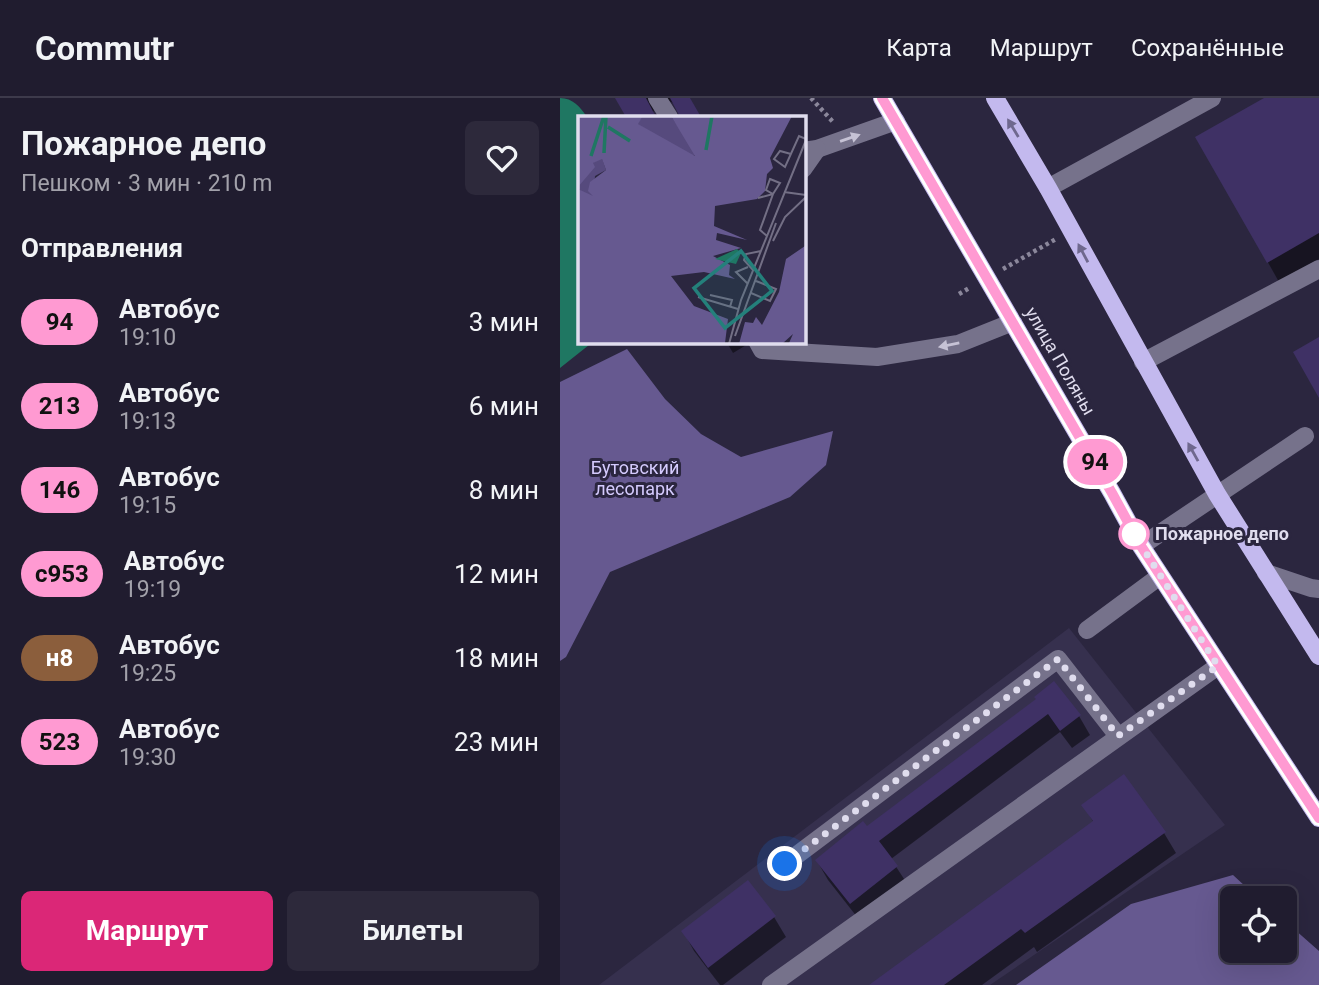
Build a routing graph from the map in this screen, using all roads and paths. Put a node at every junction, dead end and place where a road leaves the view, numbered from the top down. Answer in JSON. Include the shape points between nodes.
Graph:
{"nodes":[{"id":1,"x":657,"y":98,"type":"edge"},
{"id":2,"x":811,"y":98,"type":"edge"},
{"id":3,"x":883,"y":98,"type":"edge"},
{"id":4,"x":995,"y":98,"type":"edge"},
{"id":5,"x":1212,"y":98,"type":"edge"},
{"id":6,"x":668,"y":116,"type":"edge"},
{"id":7,"x":896,"y":121,"type":"junction"},
{"id":8,"x":848,"y":138,"type":"junction"},
{"id":9,"x":810,"y":150,"type":"edge"},
{"id":10,"x":1048,"y":188,"type":"junction"},
{"id":11,"x":1071,"y":230,"type":"junction"},
{"id":12,"x":1319,"y":269,"type":"edge"},
{"id":13,"x":987,"y":278,"type":"junction"},
{"id":14,"x":959,"y":294,"type":"dead end"},
{"id":15,"x":1013,"y":322,"type":"junction"},
{"id":16,"x":758,"y":343,"type":"edge"},
{"id":17,"x":1143,"y":362,"type":"junction"},
{"id":18,"x":1305,"y":436,"type":"dead end"},
{"id":19,"x":1217,"y":494,"type":"junction"},
{"id":20,"x":1141,"y":546,"type":"junction"},
{"id":21,"x":1266,"y":573,"type":"junction"},
{"id":22,"x":1160,"y":576,"type":"junction"},
{"id":23,"x":1319,"y":589,"type":"edge"},
{"id":24,"x":1087,"y":630,"type":"dead end"},
{"id":25,"x":1319,"y":656,"type":"edge"},
{"id":26,"x":1218,"y":666,"type":"junction"},
{"id":27,"x":1118,"y":736,"type":"junction"},
{"id":28,"x":1319,"y":818,"type":"edge"},
{"id":29,"x":785,"y":864,"type":"dead end"},
{"id":30,"x":771,"y":985,"type":"edge"}],
"edges":[{"from":1,"to":6,"type":"lane"},
{"from":2,"to":8,"type":"path"},
{"from":3,"to":7,"type":"main road","name":"улица Поляны"},
{"from":10,"to":4,"type":"main road","one_way":true},
{"from":5,"to":10,"type":"lane"},
{"from":8,"to":7,"type":"lane","one_way":true},
{"from":7,"to":13,"type":"main road","name":"улица Поляны"},
{"from":8,"to":9,"type":"lane"},
{"from":10,"to":11,"type":"main road"},
{"from":11,"to":13,"type":"path"},
{"from":17,"to":11,"type":"main road","one_way":true},
{"from":12,"to":17,"type":"lane"},
{"from":13,"to":14,"type":"path"},
{"from":13,"to":15,"type":"main road","name":"улица Поляны"},
{"from":15,"to":16,"type":"lane","one_way":true,"via":[[958,344],[877,357],[762,350]]},
{"from":15,"to":20,"type":"main road","name":"улица Поляны"},
{"from":19,"to":17,"type":"main road","one_way":true},
{"from":18,"to":19,"type":"lane"},
{"from":19,"to":20,"type":"lane"},
{"from":19,"to":21,"type":"main road"},
{"from":20,"to":22,"type":"main road","name":"улица Поляны"},
{"from":21,"to":23,"type":"lane"},
{"from":21,"to":25,"type":"main road"},
{"from":22,"to":24,"type":"lane"},
{"from":22,"to":26,"type":"main road","name":"улица Поляны"},
{"from":26,"to":27,"type":"lane"},
{"from":26,"to":28,"type":"main road","name":"улица Поляны"},
{"from":27,"to":29,"type":"lane","via":[[1058,659]]},
{"from":27,"to":30,"type":"lane"}]}
